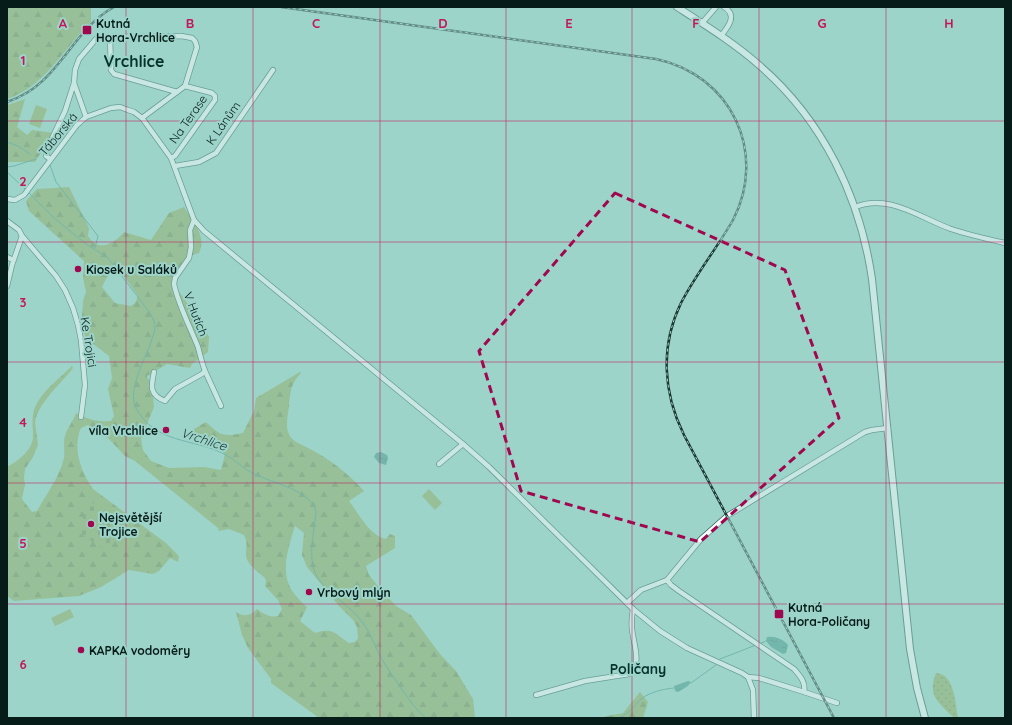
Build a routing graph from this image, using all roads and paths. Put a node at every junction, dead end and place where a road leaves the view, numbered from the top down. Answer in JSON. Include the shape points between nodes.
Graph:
{"nodes":[{"id":1,"x":677,"y":7,"type":"edge"},
{"id":2,"x":716,"y":7,"type":"edge"},
{"id":3,"x":724,"y":7,"type":"edge"},
{"id":4,"x":702,"y":24,"type":"junction"},
{"id":5,"x":721,"y":36,"type":"junction"},
{"id":6,"x":110,"y":37,"type":"junction"},
{"id":7,"x":273,"y":70,"type":"dead end"},
{"id":8,"x":74,"y":83,"type":"junction"},
{"id":9,"x":185,"y":86,"type":"junction"},
{"id":10,"x":177,"y":92,"type":"junction"},
{"id":11,"x":86,"y":117,"type":"junction"},
{"id":12,"x":142,"y":118,"type":"junction"},
{"id":13,"x":171,"y":158,"type":"junction"},
{"id":14,"x":50,"y":159,"type":"junction"},
{"id":15,"x":175,"y":166,"type":"junction"},
{"id":16,"x":7,"y":199,"type":"edge"},
{"id":17,"x":855,"y":207,"type":"junction"},
{"id":18,"x":194,"y":220,"type":"junction"},
{"id":19,"x":7,"y":221,"type":"edge"},
{"id":20,"x":22,"y":236,"type":"junction"},
{"id":21,"x":1005,"y":243,"type":"edge"},
{"id":22,"x":7,"y":257,"type":"edge"},
{"id":23,"x":13,"y":260,"type":"junction"},
{"id":24,"x":7,"y":286,"type":"edge"},
{"id":25,"x":205,"y":371,"type":"junction"},
{"id":26,"x":154,"y":372,"type":"dead end"},
{"id":27,"x":221,"y":406,"type":"dead end"},
{"id":28,"x":81,"y":417,"type":"dead end"},
{"id":29,"x":888,"y":428,"type":"junction"},
{"id":30,"x":464,"y":444,"type":"junction"},
{"id":31,"x":439,"y":464,"type":"dead end"},
{"id":32,"x":667,"y":580,"type":"junction"},
{"id":33,"x":627,"y":602,"type":"junction"},
{"id":34,"x":633,"y":609,"type":"junction"},
{"id":35,"x":748,"y":678,"type":"junction"},
{"id":36,"x":804,"y":692,"type":"junction"},
{"id":37,"x":536,"y":695,"type":"dead end"},
{"id":38,"x":837,"y":703,"type":"dead end"},
{"id":39,"x":754,"y":718,"type":"edge"},
{"id":40,"x":925,"y":718,"type":"edge"}],
"edges":[{"from":1,"to":4,"type":"main road"},
{"from":2,"to":4,"type":"street"},
{"from":3,"to":5,"type":"street","via":[[732,18]]},
{"from":4,"to":5,"type":"main road"},
{"from":5,"to":17,"type":"main road","via":[[766,71],[805,114],[833,157]]},
{"from":6,"to":8,"type":"street","via":[[96,39],[79,59]]},
{"from":6,"to":9,"type":"street","via":[[192,38],[197,47]]},
{"from":6,"to":10,"type":"street","via":[[114,74]]},
{"from":7,"to":15,"type":"street","name":"K Lánům","via":[[219,150],[199,162]]},
{"from":8,"to":11,"type":"street"},
{"from":8,"to":14,"type":"street","via":[[65,111],[47,149],[46,156]]},
{"from":9,"to":10,"type":"street"},
{"from":9,"to":13,"type":"street","name":"Na Terase","via":[[212,93],[215,100]]},
{"from":10,"to":12,"type":"street"},
{"from":11,"to":12,"type":"street","name":"Táborská","via":[[120,107]]},
{"from":11,"to":14,"type":"street","name":"Táborská"},
{"from":12,"to":13,"type":"street","name":"Táborská"},
{"from":13,"to":15,"type":"street","name":"Táborská"},
{"from":14,"to":16,"type":"street","name":"Táborská","via":[[24,195],[15,200]]},
{"from":15,"to":18,"type":"street","name":"Táborská"},
{"from":17,"to":21,"type":"street","via":[[872,203],[893,204],[957,231]]},
{"from":17,"to":29,"type":"main road","via":[[872,279]]},
{"from":18,"to":25,"type":"street","name":"V Hutích","via":[[190,230],[189,258],[175,278],[174,284]]},
{"from":18,"to":30,"type":"street","via":[[204,231]]},
{"from":19,"to":20,"type":"street","name":"Ke Trojici","via":[[19,230]]},
{"from":20,"to":23,"type":"street"},
{"from":20,"to":28,"type":"street","name":"Ke Trojici","via":[[56,276],[73,308],[81,340],[85,385]]},
{"from":22,"to":23,"type":"street"},
{"from":23,"to":24,"type":"street"},
{"from":25,"to":26,"type":"street","via":[[175,389],[165,401],[153,392]]},
{"from":25,"to":27,"type":"street","name":"V Hutích"},
{"from":29,"to":32,"type":"street","via":[[865,432],[727,516],[701,539]]},
{"from":29,"to":40,"type":"main road","via":[[910,649]]},
{"from":30,"to":31,"type":"street"},
{"from":30,"to":33,"type":"street"},
{"from":32,"to":33,"type":"street","via":[[641,590]]},
{"from":32,"to":36,"type":"street","via":[[679,591],[798,673],[804,682]]},
{"from":33,"to":34,"type":"street"},
{"from":34,"to":35,"type":"street","via":[[660,631],[687,648]]},
{"from":34,"to":37,"type":"street","via":[[631,627],[636,668],[632,672],[580,682]]},
{"from":35,"to":36,"type":"street","via":[[759,678]]},
{"from":35,"to":39,"type":"street","via":[[753,690]]},
{"from":36,"to":38,"type":"street"}]}
